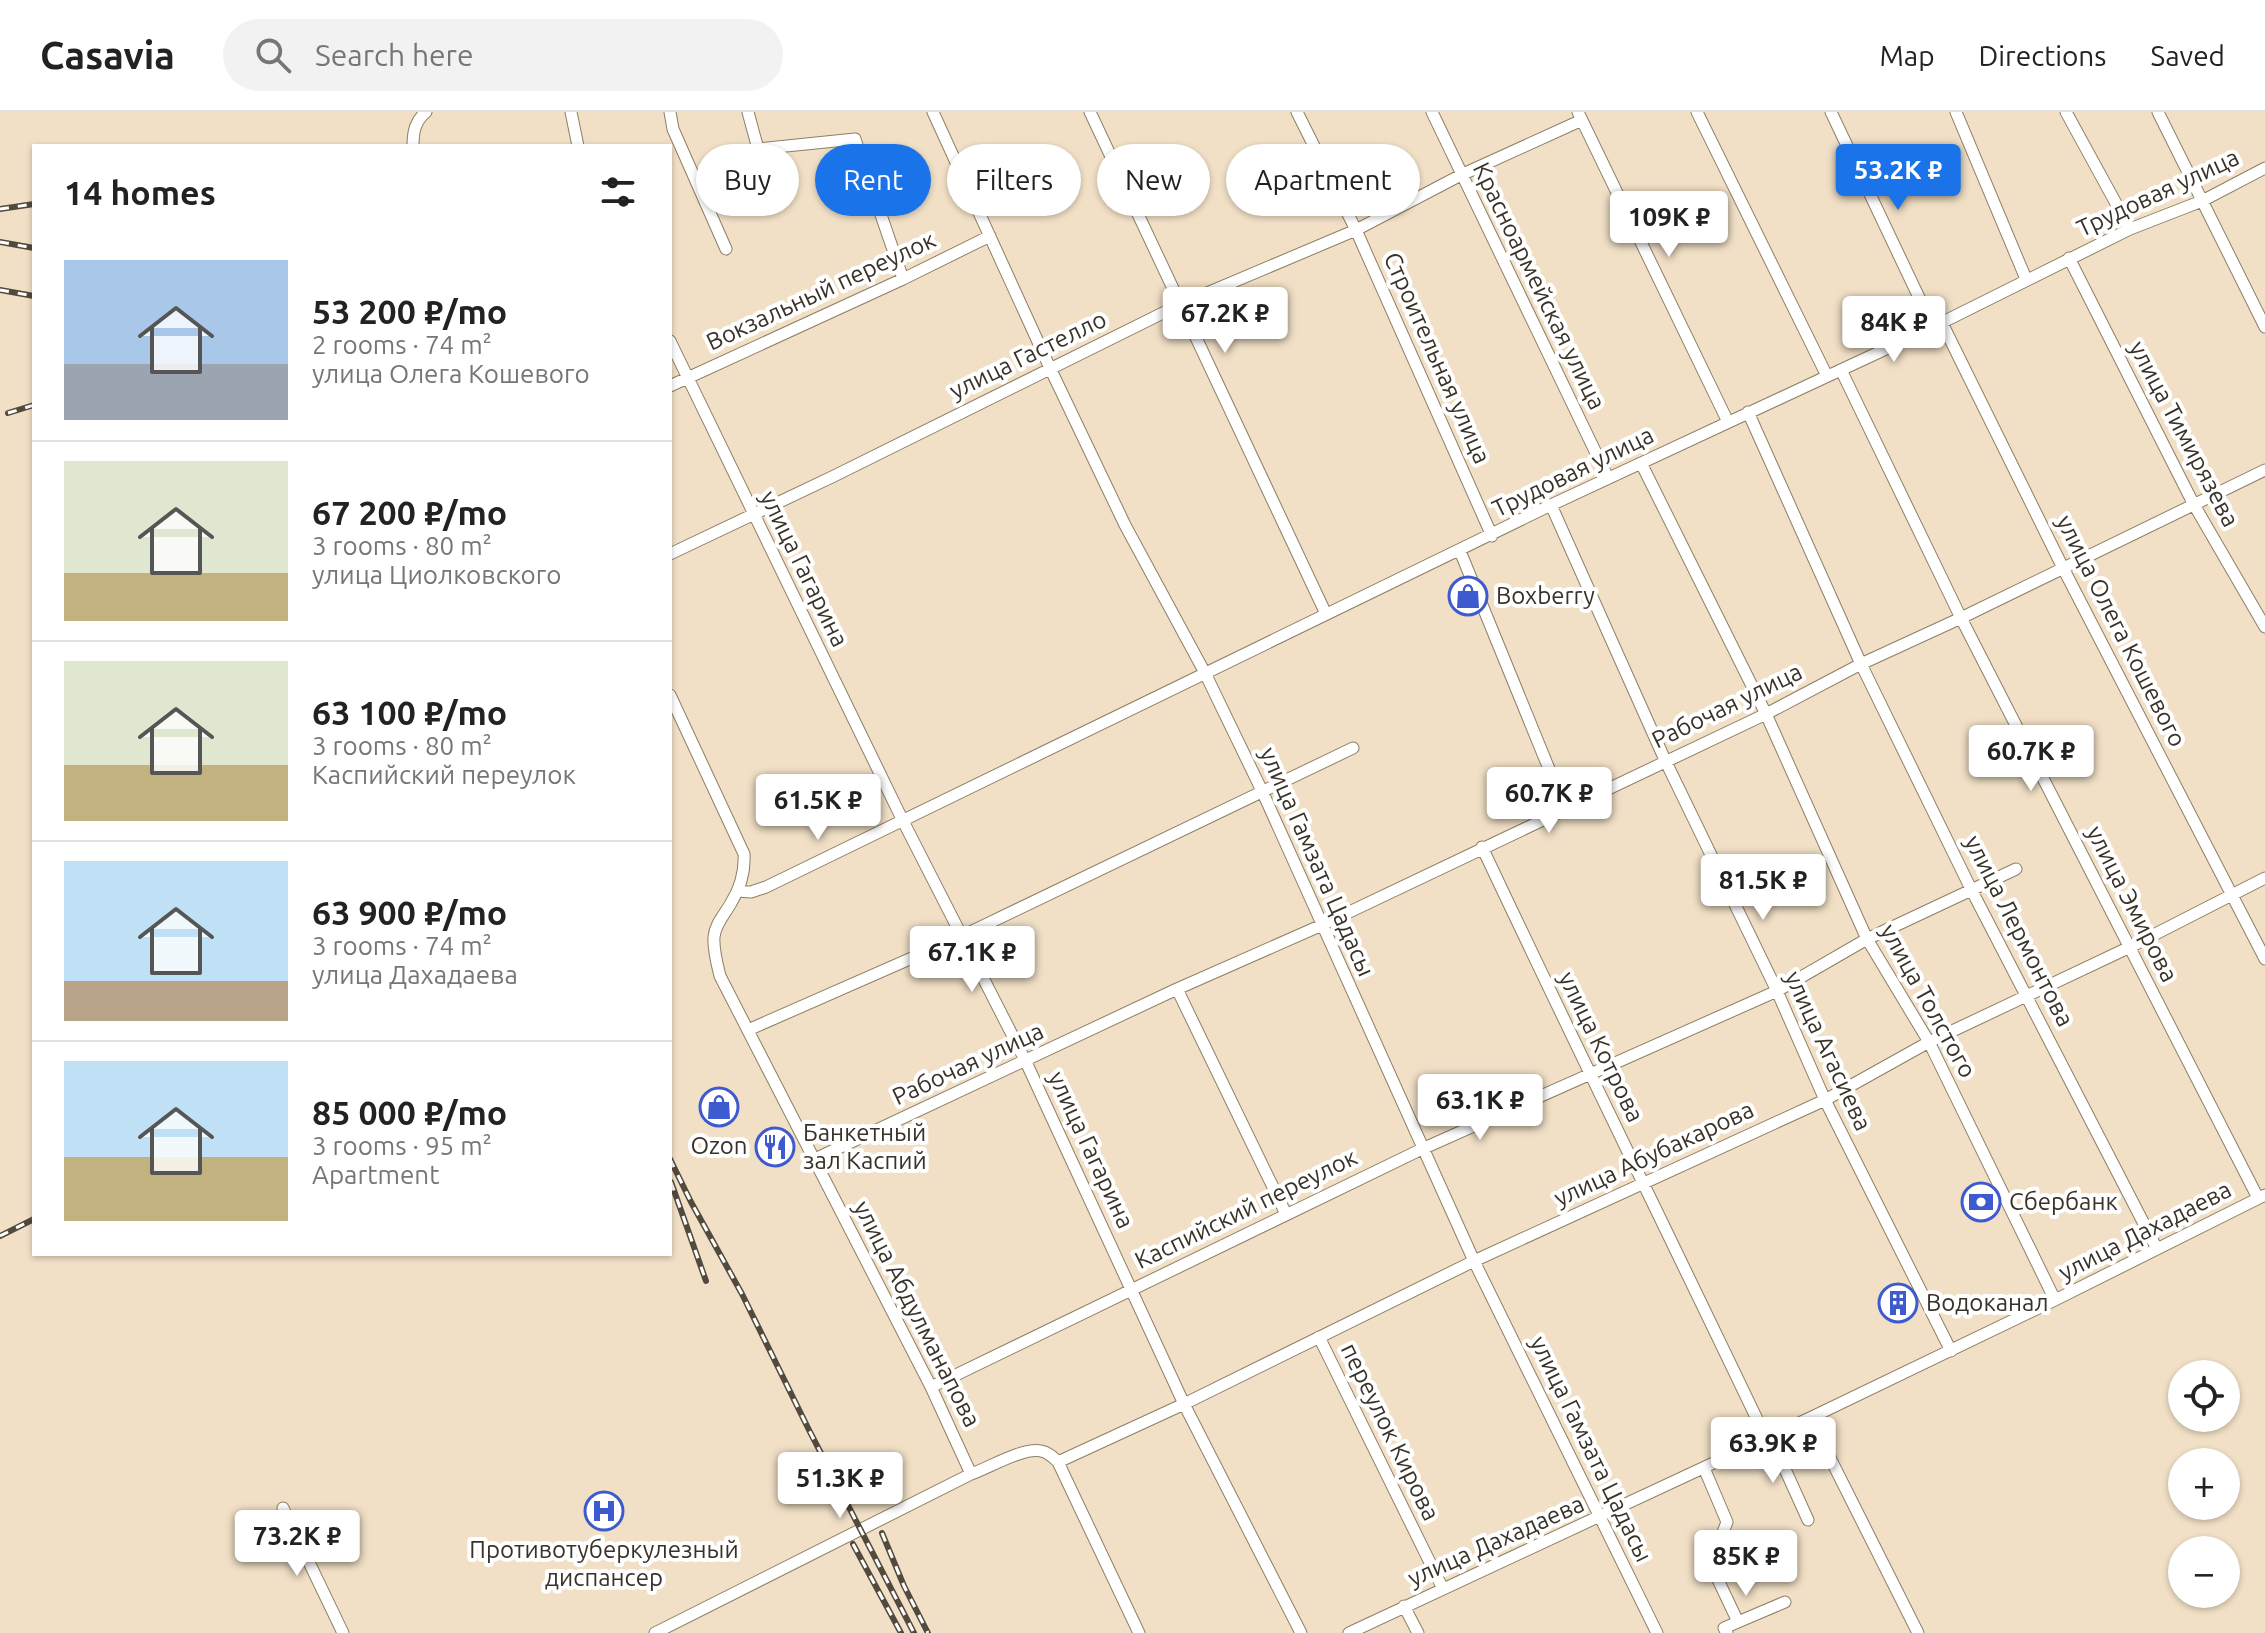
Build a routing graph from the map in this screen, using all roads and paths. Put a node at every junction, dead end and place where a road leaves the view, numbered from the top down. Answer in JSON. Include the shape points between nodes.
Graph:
{"nodes":[{"id":1,"x":426,"y":112,"type":"edge"},
{"id":2,"x":571,"y":112,"type":"edge"},
{"id":3,"x":670,"y":112,"type":"edge"},
{"id":4,"x":748,"y":112,"type":"edge"},
{"id":5,"x":933,"y":112,"type":"edge"},
{"id":6,"x":1090,"y":112,"type":"edge"},
{"id":7,"x":1297,"y":112,"type":"edge"},
{"id":8,"x":1432,"y":112,"type":"edge"},
{"id":9,"x":1697,"y":112,"type":"edge"},
{"id":10,"x":1831,"y":112,"type":"edge"},
{"id":11,"x":1956,"y":112,"type":"edge"},
{"id":12,"x":2066,"y":112,"type":"edge"},
{"id":13,"x":2158,"y":112,"type":"edge"},
{"id":14,"x":1580,"y":116,"type":"edge"},
{"id":15,"x":413,"y":144,"type":"edge"},
{"id":16,"x":578,"y":144,"type":"edge"},
{"id":17,"x":2265,"y":168,"type":"edge"},
{"id":18,"x":1461,"y":175,"type":"junction"},
{"id":19,"x":2202,"y":201,"type":"junction"},
{"id":20,"x":2130,"y":229,"type":"junction"},
{"id":21,"x":1356,"y":230,"type":"junction"},
{"id":22,"x":990,"y":236,"type":"junction"},
{"id":23,"x":726,"y":249,"type":"dead end"},
{"id":24,"x":2069,"y":258,"type":"junction"},
{"id":25,"x":903,"y":279,"type":"junction"},
{"id":26,"x":2026,"y":279,"type":"junction"},
{"id":27,"x":1181,"y":304,"type":"junction"},
{"id":28,"x":1937,"y":324,"type":"junction"},
{"id":29,"x":2265,"y":327,"type":"edge"},
{"id":30,"x":672,"y":345,"type":"edge"},
{"id":31,"x":1050,"y":368,"type":"junction"},
{"id":32,"x":1841,"y":370,"type":"junction"},
{"id":33,"x":1827,"y":376,"type":"junction"},
{"id":34,"x":688,"y":377,"type":"junction"},
{"id":35,"x":672,"y":385,"type":"edge"},
{"id":36,"x":1748,"y":412,"type":"junction"},
{"id":37,"x":1728,"y":422,"type":"junction"},
{"id":38,"x":1641,"y":463,"type":"junction"},
{"id":39,"x":2265,"y":470,"type":"edge"},
{"id":40,"x":1608,"y":478,"type":"junction"},
{"id":41,"x":2193,"y":503,"type":"junction"},
{"id":42,"x":1551,"y":505,"type":"junction"},
{"id":43,"x":753,"y":515,"type":"junction"},
{"id":44,"x":1492,"y":536,"type":"junction"},
{"id":45,"x":1460,"y":551,"type":"junction"},
{"id":46,"x":672,"y":553,"type":"edge"},
{"id":47,"x":2063,"y":568,"type":"junction"},
{"id":48,"x":1326,"y":614,"type":"junction"},
{"id":49,"x":1961,"y":618,"type":"junction"},
{"id":50,"x":2265,"y":627,"type":"edge"},
{"id":51,"x":1861,"y":664,"type":"junction"},
{"id":52,"x":1205,"y":673,"type":"junction"},
{"id":53,"x":672,"y":699,"type":"edge"},
{"id":54,"x":1766,"y":714,"type":"junction"},
{"id":55,"x":1353,"y":748,"type":"dead end"},
{"id":56,"x":1665,"y":760,"type":"junction"},
{"id":57,"x":1263,"y":793,"type":"junction"},
{"id":58,"x":1565,"y":808,"type":"junction"},
{"id":59,"x":902,"y":819,"type":"junction"},
{"id":60,"x":1482,"y":847,"type":"junction"},
{"id":61,"x":2016,"y":869,"type":"dead end"},
{"id":62,"x":2265,"y":878,"type":"edge"},
{"id":63,"x":1971,"y":889,"type":"junction"},
{"id":64,"x":738,"y":891,"type":"junction"},
{"id":65,"x":2233,"y":894,"type":"junction"},
{"id":66,"x":1322,"y":925,"type":"junction"},
{"id":67,"x":962,"y":936,"type":"junction"},
{"id":68,"x":1867,"y":939,"type":"junction"},
{"id":69,"x":2130,"y":947,"type":"junction"},
{"id":70,"x":2265,"y":959,"type":"edge"},
{"id":71,"x":1177,"y":989,"type":"junction"},
{"id":72,"x":1777,"y":991,"type":"junction"},
{"id":73,"x":2027,"y":995,"type":"junction"},
{"id":74,"x":748,"y":1030,"type":"junction"},
{"id":75,"x":1929,"y":1042,"type":"junction"},
{"id":76,"x":1026,"y":1062,"type":"junction"},
{"id":77,"x":1588,"y":1074,"type":"junction"},
{"id":78,"x":1825,"y":1100,"type":"junction"},
{"id":79,"x":1422,"y":1149,"type":"junction"},
{"id":80,"x":815,"y":1159,"type":"junction"},
{"id":81,"x":1644,"y":1182,"type":"junction"},
{"id":82,"x":2262,"y":1197,"type":"edge"},
{"id":83,"x":1286,"y":1214,"type":"junction"},
{"id":84,"x":2157,"y":1249,"type":"junction"},
{"id":85,"x":1474,"y":1261,"type":"junction"},
{"id":86,"x":1132,"y":1288,"type":"junction"},
{"id":87,"x":2055,"y":1300,"type":"junction"},
{"id":88,"x":1319,"y":1337,"type":"junction"},
{"id":89,"x":1951,"y":1351,"type":"junction"},
{"id":90,"x":931,"y":1387,"type":"junction"},
{"id":91,"x":1184,"y":1404,"type":"junction"},
{"id":92,"x":1810,"y":1418,"type":"junction"},
{"id":93,"x":1768,"y":1437,"type":"junction"},
{"id":94,"x":1058,"y":1462,"type":"junction"},
{"id":95,"x":1704,"y":1468,"type":"junction"},
{"id":96,"x":971,"y":1474,"type":"junction"},
{"id":97,"x":283,"y":1508,"type":"dead end"},
{"id":98,"x":1601,"y":1517,"type":"junction"},
{"id":99,"x":1808,"y":1520,"type":"dead end"},
{"id":100,"x":1443,"y":1589,"type":"junction"},
{"id":101,"x":1785,"y":1602,"type":"dead end"},
{"id":102,"x":1404,"y":1606,"type":"junction"},
{"id":103,"x":1738,"y":1622,"type":"junction"},
{"id":104,"x":343,"y":1633,"type":"edge"},
{"id":105,"x":655,"y":1633,"type":"edge"},
{"id":106,"x":1139,"y":1633,"type":"edge"},
{"id":107,"x":1301,"y":1633,"type":"edge"},
{"id":108,"x":1349,"y":1633,"type":"edge"},
{"id":109,"x":1418,"y":1633,"type":"edge"},
{"id":110,"x":1657,"y":1633,"type":"edge"},
{"id":111,"x":1727,"y":1633,"type":"edge"},
{"id":112,"x":1918,"y":1633,"type":"edge"}],
"edges":[{"from":1,"to":15,"type":"street","via":[[419,118]]},
{"from":2,"to":16,"type":"street"},
{"from":3,"to":23,"type":"street"},
{"from":4,"to":25,"type":"street","via":[[758,149],[855,139]]},
{"from":5,"to":22,"type":"street","name":"улица Гамзата Цадасы"},
{"from":6,"to":27,"type":"street"},
{"from":7,"to":21,"type":"street","name":"Строительная улица"},
{"from":8,"to":18,"type":"street","name":"Красноармейская улица"},
{"from":9,"to":33,"type":"street"},
{"from":10,"to":28,"type":"street","name":"улица Олега Кошевого"},
{"from":11,"to":26,"type":"street"},
{"from":12,"to":20,"type":"street"},
{"from":13,"to":19,"type":"street"},
{"from":14,"to":18,"type":"street","name":"улица Гастелло"},
{"from":14,"to":37,"type":"street"},
{"from":17,"to":19,"type":"street","name":"Трудовая улица"},
{"from":18,"to":21,"type":"street","name":"улица Гастелло"},
{"from":18,"to":40,"type":"street","name":"Красноармейская улица"},
{"from":19,"to":20,"type":"street","name":"Трудовая улица"},
{"from":19,"to":29,"type":"street"},
{"from":20,"to":24,"type":"street","name":"Трудовая улица"},
{"from":21,"to":27,"type":"street","name":"улица Гастелло"},
{"from":21,"to":44,"type":"street","name":"Строительная улица"},
{"from":22,"to":25,"type":"street","name":"Вокзальный переулок"},
{"from":22,"to":31,"type":"street","name":"улица Гамзата Цадасы"},
{"from":24,"to":26,"type":"street","name":"Трудовая улица"},
{"from":24,"to":41,"type":"street","name":"улица Тимирязева"},
{"from":25,"to":34,"type":"street","name":"Вокзальный переулок"},
{"from":26,"to":28,"type":"street","name":"Трудовая улица"},
{"from":27,"to":31,"type":"street","name":"улица Гастелло"},
{"from":27,"to":48,"type":"street"},
{"from":28,"to":32,"type":"street","name":"Трудовая улица"},
{"from":28,"to":47,"type":"street","name":"улица Олега Кошевого"},
{"from":30,"to":34,"type":"street","name":"улица Гагарина"},
{"from":31,"to":43,"type":"street","name":"улица Гастелло"},
{"from":31,"to":52,"type":"street","name":"улица Гамзата Цадасы","via":[[1125,525]]},
{"from":32,"to":33,"type":"street","name":"Трудовая улица"},
{"from":32,"to":49,"type":"street","name":"улица Эмирова"},
{"from":33,"to":36,"type":"street","name":"Трудовая улица"},
{"from":34,"to":35,"type":"street","name":"Вокзальный переулок"},
{"from":34,"to":43,"type":"street","name":"улица Гагарина"},
{"from":36,"to":37,"type":"street","name":"Трудовая улица"},
{"from":36,"to":51,"type":"street","name":"улица Лермонтова"},
{"from":37,"to":38,"type":"street","name":"Трудовая улица"},
{"from":38,"to":40,"type":"street","name":"Трудовая улица"},
{"from":38,"to":54,"type":"street","name":"улица Толстого"},
{"from":39,"to":41,"type":"street","name":"Рабочая улица"},
{"from":40,"to":42,"type":"street","name":"Трудовая улица"},
{"from":41,"to":47,"type":"street","name":"Рабочая улица"},
{"from":41,"to":50,"type":"street","name":"улица Тимирязева"},
{"from":42,"to":44,"type":"street","name":"Трудовая улица"},
{"from":42,"to":56,"type":"street","name":"улица Агасиева"},
{"from":43,"to":46,"type":"street","name":"улица Гастелло"},
{"from":43,"to":59,"type":"street","name":"улица Гагарина"},
{"from":44,"to":45,"type":"street","name":"Трудовая улица"},
{"from":45,"to":48,"type":"street","name":"Трудовая улица"},
{"from":45,"to":58,"type":"street"},
{"from":47,"to":49,"type":"street","name":"Рабочая улица"},
{"from":47,"to":65,"type":"street","name":"улица Олега Кошевого"},
{"from":48,"to":52,"type":"street","name":"Трудовая улица"},
{"from":49,"to":51,"type":"street","name":"Рабочая улица"},
{"from":49,"to":69,"type":"street","name":"улица Эмирова"},
{"from":51,"to":54,"type":"street","name":"Рабочая улица"},
{"from":51,"to":63,"type":"street","name":"улица Лермонтова"},
{"from":52,"to":57,"type":"street","name":"улица Гамзата Цадасы"},
{"from":52,"to":59,"type":"street","name":"Трудовая улица"},
{"from":53,"to":64,"type":"street","name":"улица Абдулманапова","via":[[744,854]]},
{"from":54,"to":56,"type":"street","name":"Рабочая улица"},
{"from":54,"to":68,"type":"street","name":"улица Толстого"},
{"from":55,"to":57,"type":"street"},
{"from":56,"to":58,"type":"street","name":"Рабочая улица"},
{"from":56,"to":72,"type":"street","name":"улица Агасиева"},
{"from":57,"to":66,"type":"street","name":"улица Гамзата Цадасы"},
{"from":57,"to":67,"type":"street"},
{"from":58,"to":60,"type":"street","name":"Рабочая улица"},
{"from":59,"to":64,"type":"street","name":"Трудовая улица","via":[[766,887]]},
{"from":59,"to":67,"type":"street","name":"улица Гагарина"},
{"from":60,"to":66,"type":"street","name":"Рабочая улица"},
{"from":60,"to":77,"type":"street","name":"улица Котрова"},
{"from":61,"to":63,"type":"street","name":"Каспийский переулок"},
{"from":62,"to":65,"type":"street","name":"улица Абубакарова"},
{"from":63,"to":68,"type":"street","name":"Каспийский переулок"},
{"from":63,"to":73,"type":"street","name":"улица Лермонтова"},
{"from":64,"to":74,"type":"street","name":"улица Абдулманапова","via":[[714,938],[720,976]]},
{"from":65,"to":69,"type":"street","name":"улица Абубакарова"},
{"from":65,"to":70,"type":"street","name":"улица Олега Кошевого"},
{"from":66,"to":71,"type":"street","name":"Рабочая улица"},
{"from":66,"to":79,"type":"street","name":"улица Гамзата Цадасы"},
{"from":67,"to":74,"type":"street"},
{"from":67,"to":76,"type":"street","name":"улица Гагарина"},
{"from":68,"to":72,"type":"street","name":"Каспийский переулок"},
{"from":68,"to":75,"type":"street","name":"улица Толстого"},
{"from":69,"to":73,"type":"street","name":"улица Абубакарова"},
{"from":69,"to":82,"type":"street","name":"улица Эмирова"},
{"from":71,"to":76,"type":"street","name":"Рабочая улица"},
{"from":71,"to":83,"type":"street"},
{"from":72,"to":77,"type":"street","name":"Каспийский переулок"},
{"from":72,"to":78,"type":"street","name":"улица Агасиева"},
{"from":73,"to":75,"type":"street","name":"улица Абубакарова"},
{"from":73,"to":84,"type":"street","name":"улица Лермонтова"},
{"from":74,"to":80,"type":"street","name":"улица Абдулманапова"},
{"from":75,"to":78,"type":"street","name":"улица Абубакарова"},
{"from":75,"to":87,"type":"street","name":"улица Толстого"},
{"from":76,"to":80,"type":"street","name":"Рабочая улица"},
{"from":76,"to":86,"type":"street","name":"улица Гагарина"},
{"from":77,"to":79,"type":"street","name":"Каспийский переулок"},
{"from":77,"to":81,"type":"street","name":"улица Котрова"},
{"from":78,"to":81,"type":"street","name":"улица Абубакарова"},
{"from":78,"to":89,"type":"street","name":"улица Агасиева"},
{"from":79,"to":83,"type":"street","name":"Каспийский переулок"},
{"from":79,"to":85,"type":"street","name":"улица Гамзата Цадасы"},
{"from":80,"to":90,"type":"street","name":"улица Абдулманапова"},
{"from":81,"to":85,"type":"street","name":"улица Абубакарова"},
{"from":81,"to":93,"type":"street","name":"улица Котрова"},
{"from":82,"to":84,"type":"street","name":"улица Дахадаева"},
{"from":83,"to":86,"type":"street","name":"Каспийский переулок"},
{"from":84,"to":87,"type":"street","name":"улица Дахадаева"},
{"from":85,"to":88,"type":"street","name":"улица Абубакарова"},
{"from":85,"to":98,"type":"street","name":"улица Гамзата Цадасы"},
{"from":86,"to":90,"type":"street","name":"Каспийский переулок"},
{"from":86,"to":91,"type":"street","name":"улица Гагарина"},
{"from":87,"to":89,"type":"street","name":"улица Дахадаева"},
{"from":88,"to":91,"type":"street","name":"улица Абубакарова"},
{"from":88,"to":100,"type":"street","name":"переулок Кирова"},
{"from":89,"to":92,"type":"street","name":"улица Дахадаева"},
{"from":90,"to":96,"type":"street","name":"улица Абдулманапова"},
{"from":91,"to":94,"type":"street","name":"улица Абубакарова"},
{"from":91,"to":107,"type":"street","name":"улица Гагарина"},
{"from":92,"to":93,"type":"street","name":"улица Дахадаева"},
{"from":92,"to":112,"type":"street"},
{"from":93,"to":95,"type":"street","name":"улица Дахадаева"},
{"from":93,"to":99,"type":"street","name":"улица Котрова"},
{"from":94,"to":96,"type":"street","via":[[1040,1450]]},
{"from":94,"to":106,"type":"street"},
{"from":95,"to":98,"type":"street","name":"улица Дахадаева"},
{"from":95,"to":103,"type":"street","via":[[1727,1522],[1720,1540],[1704,1550]]},
{"from":96,"to":105,"type":"street"},
{"from":97,"to":104,"type":"street"},
{"from":98,"to":100,"type":"street","name":"улица Дахадаева"},
{"from":98,"to":110,"type":"street","name":"улица Гамзата Цадасы"},
{"from":100,"to":102,"type":"street","name":"улица Дахадаева"},
{"from":101,"to":103,"type":"street"},
{"from":102,"to":108,"type":"street","name":"улица Дахадаева"},
{"from":102,"to":109,"type":"street"},
{"from":103,"to":111,"type":"street","via":[[1724,1628]]}]}
